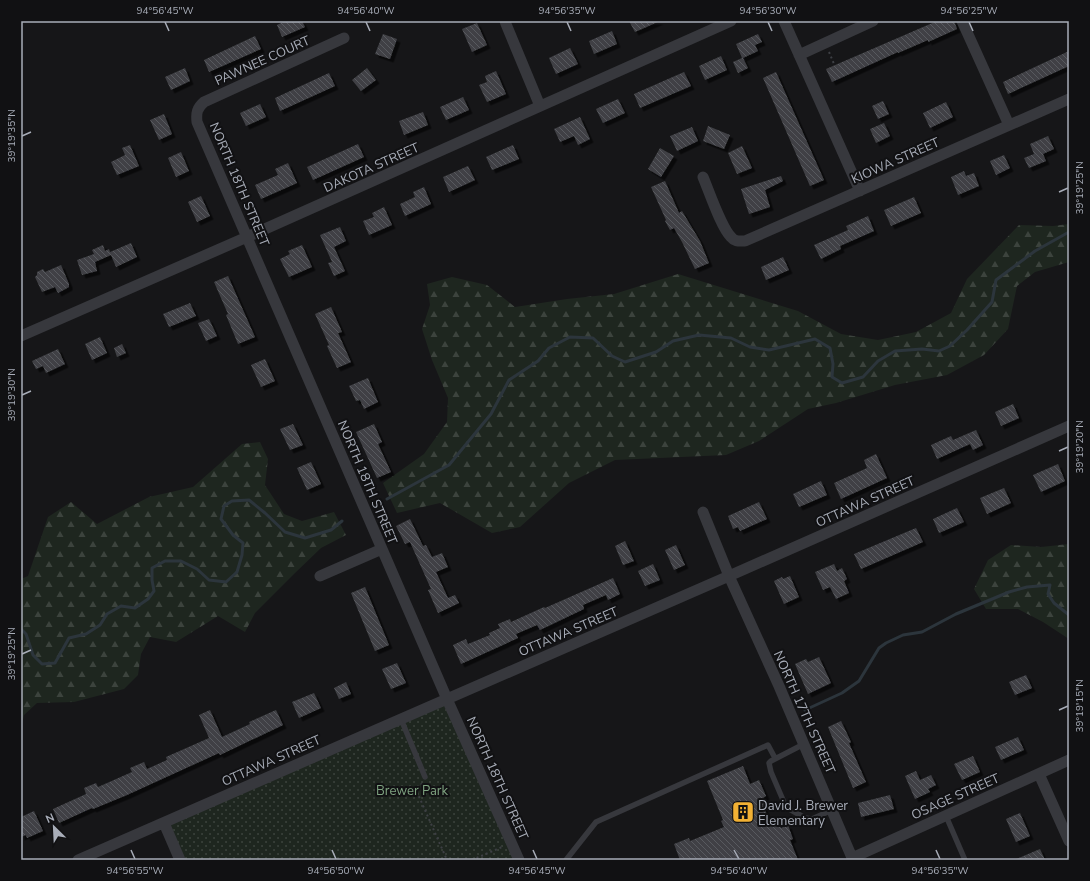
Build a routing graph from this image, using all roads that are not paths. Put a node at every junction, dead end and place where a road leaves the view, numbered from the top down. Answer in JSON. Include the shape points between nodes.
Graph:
{"nodes":[{"id":1,"x":506,"y":21,"type":"edge"},
{"id":2,"x":731,"y":21,"type":"edge"},
{"id":3,"x":784,"y":21,"type":"edge"},
{"id":4,"x":873,"y":21,"type":"edge"},
{"id":5,"x":962,"y":21,"type":"edge"},
{"id":6,"x":344,"y":38,"type":"dead end"},
{"id":7,"x":799,"y":55,"type":"junction"},
{"id":8,"x":1069,"y":99,"type":"edge"},
{"id":9,"x":540,"y":106,"type":"junction"},
{"id":10,"x":196,"y":113,"type":"joint"},
{"id":11,"x":1009,"y":125,"type":"junction"},
{"id":12,"x":703,"y":177,"type":"dead end"},
{"id":13,"x":860,"y":191,"type":"junction"},
{"id":14,"x":247,"y":237,"type":"junction"},
{"id":15,"x":21,"y":336,"type":"edge"},
{"id":16,"x":1069,"y":426,"type":"edge"},
{"id":17,"x":702,"y":512,"type":"dead end"},
{"id":18,"x":382,"y":549,"type":"junction"},
{"id":19,"x":320,"y":576,"type":"dead end"},
{"id":20,"x":730,"y":576,"type":"junction"},
{"id":21,"x":447,"y":698,"type":"junction"},
{"id":22,"x":401,"y":719,"type":"junction"},
{"id":23,"x":804,"y":744,"type":"junction"},
{"id":24,"x":775,"y":758,"type":"junction"},
{"id":25,"x":1069,"y":760,"type":"edge"},
{"id":26,"x":1039,"y":774,"type":"junction"},
{"id":27,"x":425,"y":777,"type":"road end"},
{"id":28,"x":832,"y":810,"type":"junction"},
{"id":29,"x":946,"y":816,"type":"junction"},
{"id":30,"x":164,"y":823,"type":"junction"},
{"id":31,"x":1069,"y":841,"type":"edge"},
{"id":32,"x":853,"y":859,"type":"edge"},
{"id":33,"x":78,"y":860,"type":"edge"},
{"id":34,"x":180,"y":860,"type":"edge"},
{"id":35,"x":519,"y":860,"type":"edge"},
{"id":36,"x":566,"y":860,"type":"edge"},
{"id":37,"x":965,"y":860,"type":"edge"}],
"edges":[{"from":1,"to":9,"type":"street"},
{"from":2,"to":9,"type":"street","name":"DAKOTA STREET"},
{"from":3,"to":7,"type":"street"},
{"from":4,"to":7,"type":"street"},
{"from":5,"to":11,"type":"street"},
{"from":6,"to":10,"type":"street","name":"PAWNEE COURT","via":[[204,102]]},
{"from":7,"to":13,"type":"street"},
{"from":8,"to":11,"type":"street","name":"KIOWA STREET"},
{"from":9,"to":14,"type":"street","name":"DAKOTA STREET"},
{"from":10,"to":14,"type":"street","name":"NORTH 18TH STREET","via":[[203,137]]},
{"from":11,"to":13,"type":"street","name":"KIOWA STREET"},
{"from":12,"to":13,"type":"street","name":"KIOWA STREET","via":[[725,230],[738,242]]},
{"from":14,"to":15,"type":"street","name":"DAKOTA STREET"},
{"from":14,"to":18,"type":"street","name":"NORTH 18TH STREET"},
{"from":16,"to":20,"type":"street","name":"OTTAWA STREET"},
{"from":17,"to":20,"type":"street","name":"NORTH 17TH STREET"},
{"from":18,"to":19,"type":"street"},
{"from":18,"to":21,"type":"street","name":"NORTH 18TH STREET"},
{"from":20,"to":21,"type":"street","name":"OTTAWA STREET"},
{"from":20,"to":23,"type":"street","name":"NORTH 17TH STREET"},
{"from":21,"to":22,"type":"street","name":"OTTAWA STREET"},
{"from":21,"to":35,"type":"street","name":"NORTH 18TH STREET"},
{"from":22,"to":27,"type":"lane"},
{"from":22,"to":30,"type":"street","name":"OTTAWA STREET"},
{"from":23,"to":24,"type":"lane"},
{"from":23,"to":28,"type":"street","name":"NORTH 17TH STREET"},
{"from":24,"to":28,"type":"lane","via":[[770,764],[771,772],[786,807],[805,818],[812,819]]},
{"from":24,"to":36,"type":"lane","via":[[768,745],[596,822]]},
{"from":25,"to":26,"type":"street","name":"OSAGE STREET"},
{"from":26,"to":29,"type":"street","name":"OSAGE STREET"},
{"from":26,"to":31,"type":"street"},
{"from":28,"to":32,"type":"street","name":"NORTH 17TH STREET"},
{"from":29,"to":32,"type":"street","name":"OSAGE STREET"},
{"from":29,"to":37,"type":"lane"},
{"from":30,"to":33,"type":"street","name":"OTTAWA STREET"},
{"from":30,"to":34,"type":"street"}]}
